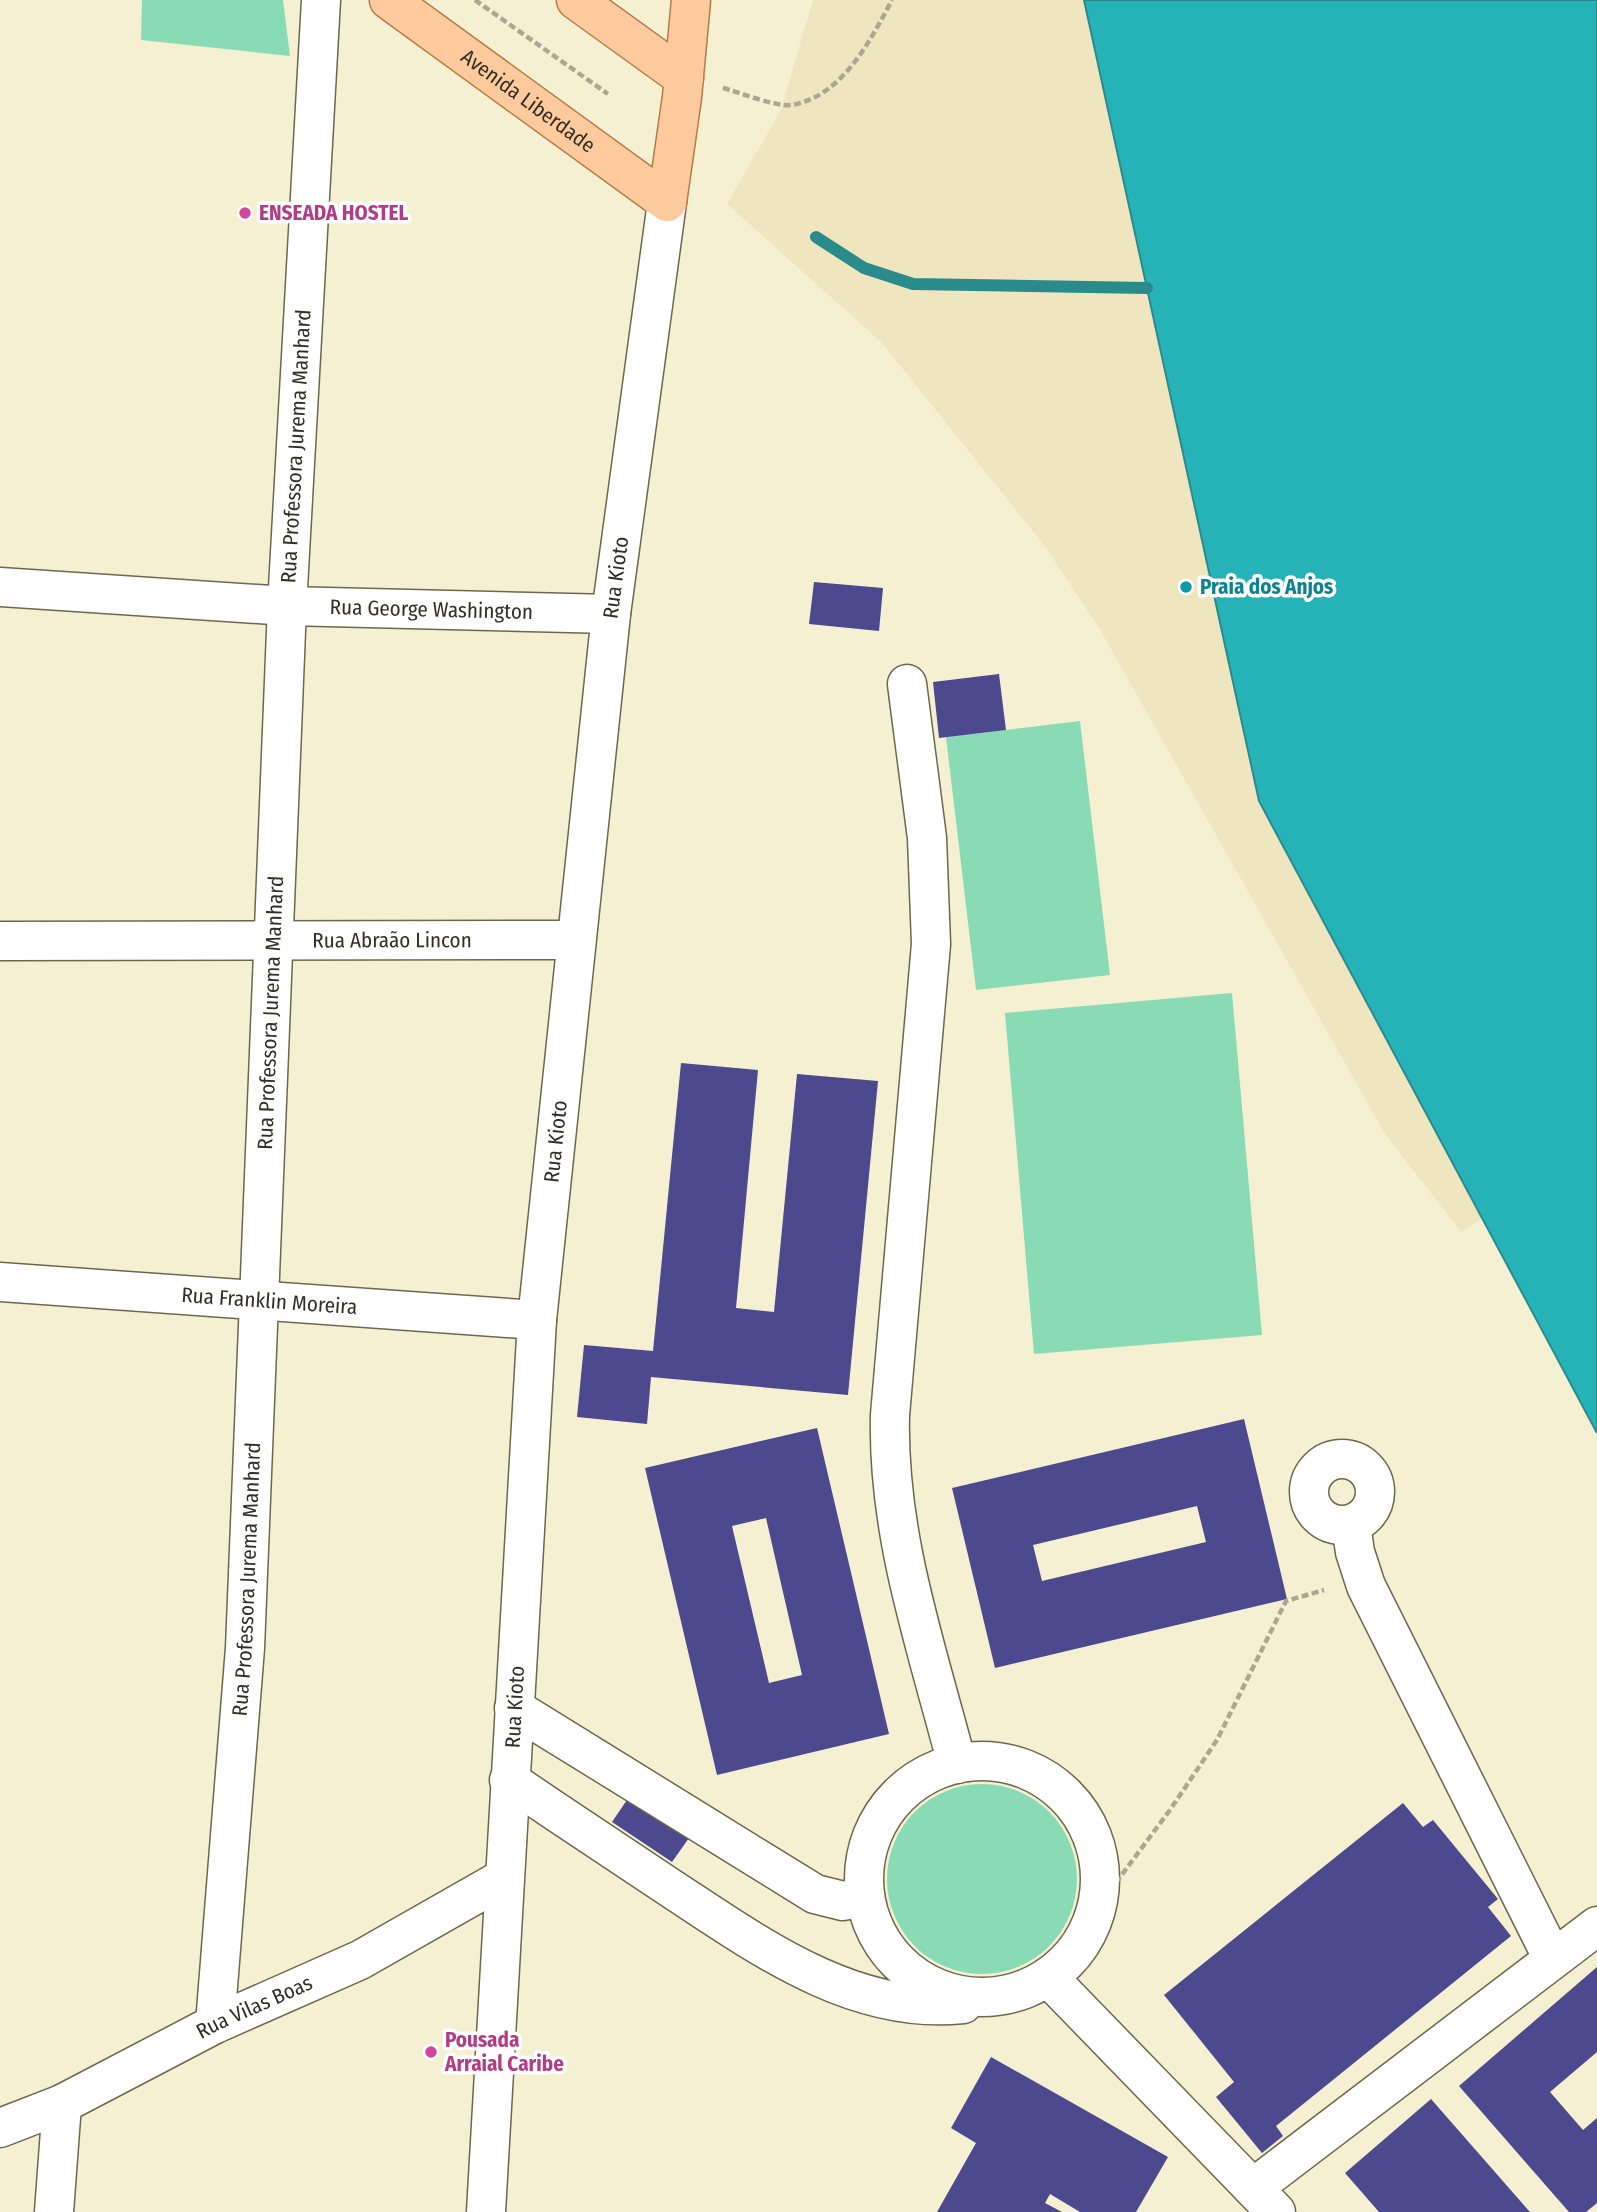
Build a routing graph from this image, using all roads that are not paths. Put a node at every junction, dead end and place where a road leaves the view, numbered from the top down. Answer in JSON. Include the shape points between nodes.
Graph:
{"nodes":[{"id":1,"x":321,"y":0,"type":"edge"},
{"id":2,"x":389,"y":0,"type":"edge"},
{"id":3,"x":576,"y":0,"type":"edge"},
{"id":4,"x":691,"y":0,"type":"edge"},
{"id":5,"x":684,"y":78,"type":"junction"},
{"id":6,"x":667,"y":202,"type":"junction"},
{"id":7,"x":0,"y":587,"type":"edge"},
{"id":8,"x":287,"y":606,"type":"junction"},
{"id":9,"x":611,"y":614,"type":"junction"},
{"id":10,"x":907,"y":684,"type":"dead end"},
{"id":11,"x":273,"y":939,"type":"junction"},
{"id":12,"x":575,"y":940,"type":"junction"},
{"id":13,"x":0,"y":941,"type":"edge"},
{"id":14,"x":0,"y":1282,"type":"edge"},
{"id":15,"x":260,"y":1303,"type":"junction"},
{"id":16,"x":537,"y":1320,"type":"junction"},
{"id":17,"x":1351,"y":1525,"type":"dead end"},
{"id":18,"x":514,"y":1708,"type":"junction"},
{"id":19,"x":957,"y":1764,"type":"junction"},
{"id":20,"x":509,"y":1780,"type":"junction"},
{"id":21,"x":504,"y":1878,"type":"junction"},
{"id":22,"x":865,"y":1896,"type":"junction"},
{"id":23,"x":1597,"y":1926,"type":"edge"},
{"id":24,"x":1553,"y":1959,"type":"junction"},
{"id":25,"x":1048,"y":1977,"type":"junction"},
{"id":26,"x":995,"y":1997,"type":"junction"},
{"id":27,"x":215,"y":2024,"type":"junction"},
{"id":28,"x":62,"y":2104,"type":"junction"},
{"id":29,"x":0,"y":2128,"type":"edge"},
{"id":30,"x":1264,"y":2200,"type":"edge"},
{"id":31,"x":54,"y":2212,"type":"edge"},
{"id":32,"x":486,"y":2212,"type":"edge"}],
"edges":[{"from":1,"to":8,"type":"street","name":"Rua Professora Jurema Manhard"},
{"from":2,"to":6,"type":"main road","name":"Avenida Liberdade"},
{"from":3,"to":5,"type":"main road"},
{"from":4,"to":5,"type":"main road","name":"Rua Kioto"},
{"from":5,"to":6,"type":"main road","name":"Rua Kioto"},
{"from":6,"to":9,"type":"street","name":"Rua Kioto"},
{"from":7,"to":8,"type":"street","name":"Rua George Washington"},
{"from":8,"to":9,"type":"street","name":"Rua George Washington"},
{"from":8,"to":11,"type":"street","name":"Rua Professora Jurema Manhard"},
{"from":9,"to":12,"type":"street","name":"Rua Kioto"},
{"from":10,"to":19,"type":"street","via":[[927,838],[931,943],[889,1466],[898,1537]]},
{"from":11,"to":12,"type":"street","name":"Rua Abraão Lincon"},
{"from":11,"to":13,"type":"street","name":"Rua Abraão Lincon"},
{"from":11,"to":15,"type":"street","name":"Rua Professora Jurema Manhard"},
{"from":12,"to":16,"type":"street","name":"Rua Kioto"},
{"from":14,"to":15,"type":"street","name":"Rua Franklin Moreira"},
{"from":15,"to":16,"type":"street","name":"Rua Franklin Moreira"},
{"from":15,"to":27,"type":"street","name":"Rua Professora Jurema Manhard","via":[[245,1648]]},
{"from":16,"to":18,"type":"street","name":"Rua Kioto"},
{"from":17,"to":24,"type":"street","via":[[1363,1578]]},
{"from":18,"to":20,"type":"street","name":"Rua Kioto"},
{"from":18,"to":22,"type":"street","via":[[815,1894],[843,1901]]},
{"from":19,"to":22,"type":"street","via":[[916,1781],[894,1800],[877,1824],[867,1850]]},
{"from":19,"to":25,"type":"street","via":[[998,1762],[1026,1769],[1051,1782],[1088,1826],[1101,1881],[1097,1909],[1087,1936]]},
{"from":20,"to":21,"type":"street","name":"Rua Kioto"},
{"from":20,"to":26,"type":"street","via":[[742,1935],[818,1976],[909,2005],[938,2007]]},
{"from":21,"to":27,"type":"street","name":"Rua Vilas Boas","via":[[360,1960]]},
{"from":21,"to":32,"type":"street","name":"Rua Kioto"},
{"from":22,"to":26,"type":"street","via":[[876,1933],[913,1975],[938,1989]]},
{"from":23,"to":24,"type":"street"},
{"from":24,"to":30,"type":"street"},
{"from":25,"to":26,"type":"street"},
{"from":25,"to":30,"type":"street"},
{"from":27,"to":28,"type":"street","name":"Rua Vilas Boas"},
{"from":28,"to":29,"type":"street","name":"Rua Vilas Boas"},
{"from":28,"to":31,"type":"street"}]}
